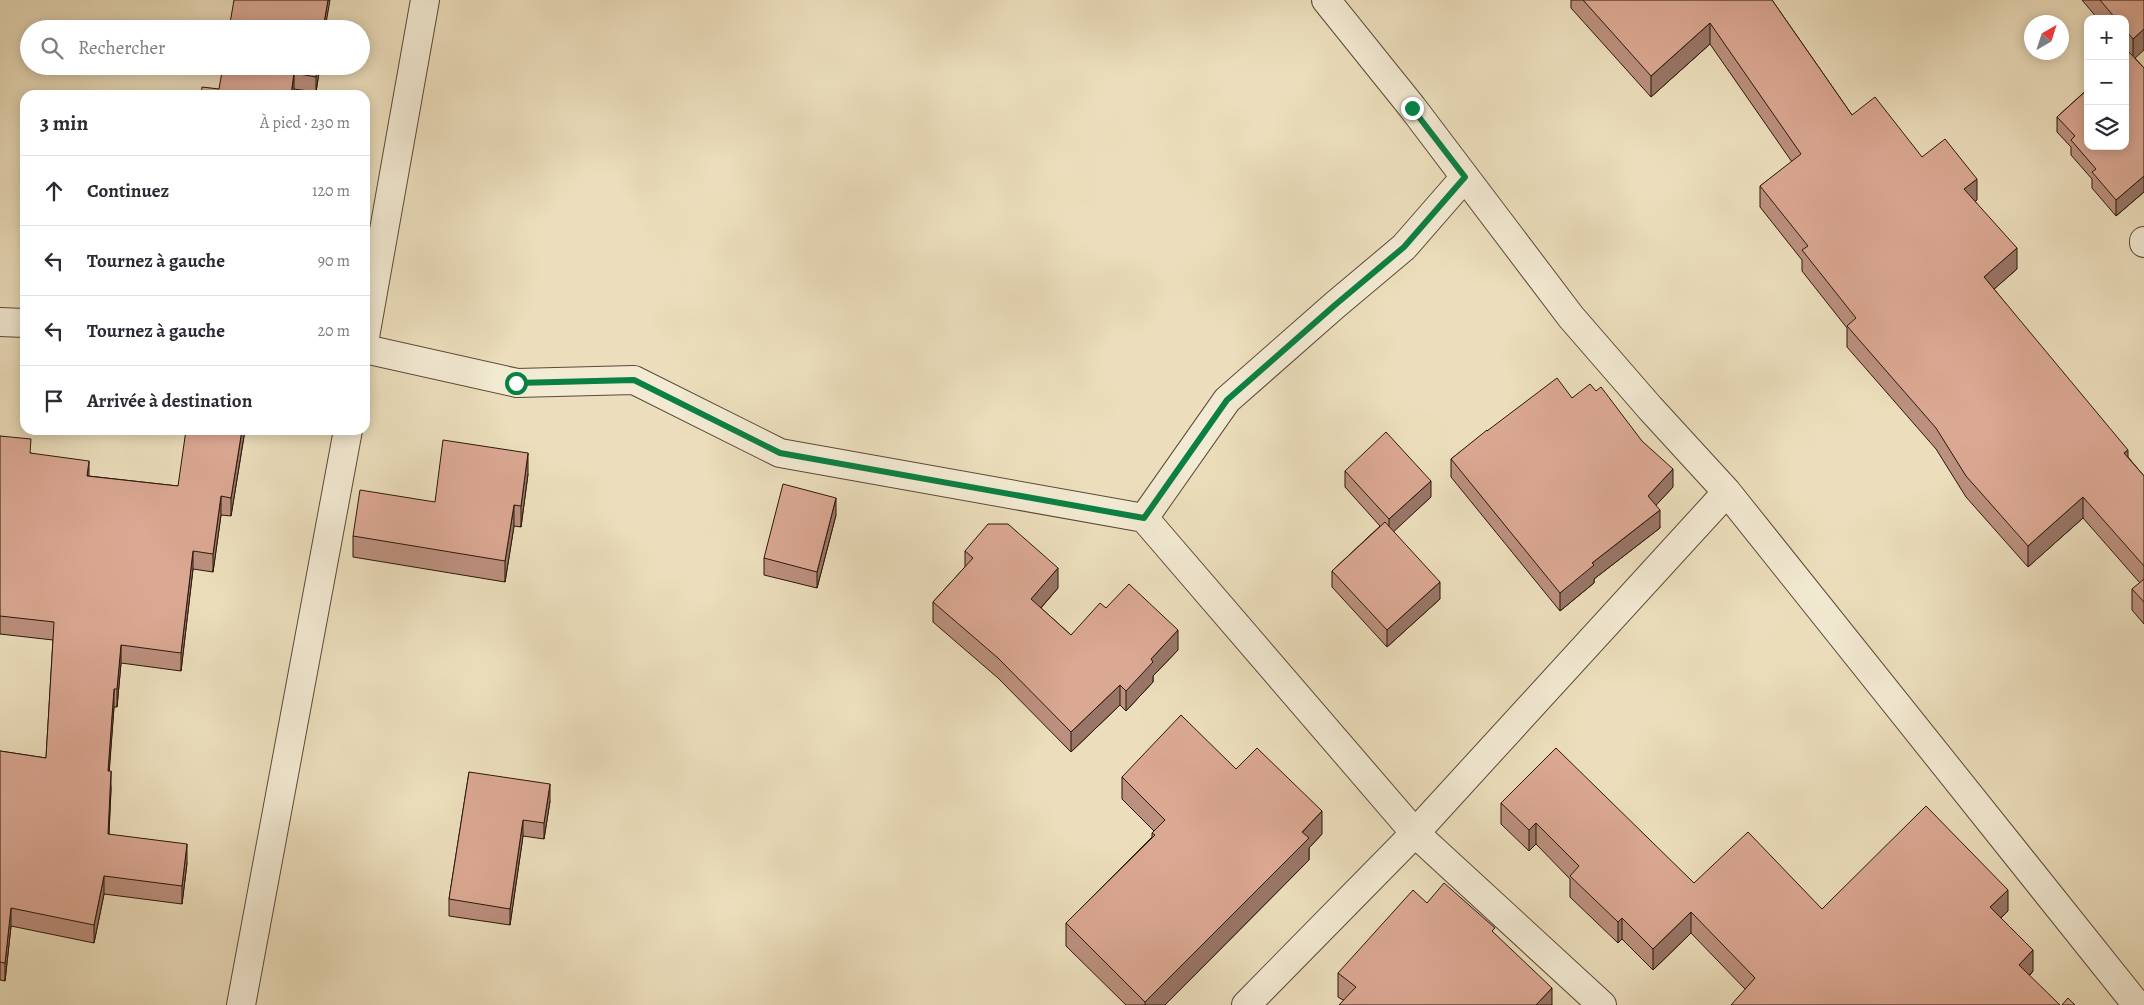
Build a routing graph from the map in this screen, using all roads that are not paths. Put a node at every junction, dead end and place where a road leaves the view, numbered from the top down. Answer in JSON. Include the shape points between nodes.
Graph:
{"nodes":[{"id":1,"x":425,"y":0,"type":"edge"},
{"id":2,"x":1326,"y":0,"type":"edge"},
{"id":3,"x":1465,"y":177,"type":"junction"},
{"id":4,"x":370,"y":309,"type":"edge"},
{"id":5,"x":0,"y":322,"type":"edge"},
{"id":6,"x":20,"y":324,"type":"edge"},
{"id":7,"x":370,"y":350,"type":"edge"},
{"id":8,"x":347,"y":435,"type":"edge"},
{"id":9,"x":1727,"y":492,"type":"junction"},
{"id":10,"x":1144,"y":518,"type":"junction"},
{"id":11,"x":1415,"y":832,"type":"junction"},
{"id":12,"x":241,"y":1005,"type":"edge"},
{"id":13,"x":1246,"y":1005,"type":"edge"},
{"id":14,"x":1602,"y":1005,"type":"edge"},
{"id":15,"x":2137,"y":1005,"type":"edge"}],
"edges":[{"from":1,"to":4,"type":"street"},
{"from":2,"to":3,"type":"street"},
{"from":3,"to":9,"type":"street","via":[[1571,317]]},
{"from":3,"to":10,"type":"street","via":[[1404,247],[1227,400]]},
{"from":5,"to":6,"type":"street"},
{"from":7,"to":10,"type":"street","via":[[516,383],[634,380],[780,453]]},
{"from":8,"to":12,"type":"street"},
{"from":9,"to":11,"type":"street"},
{"from":9,"to":15,"type":"street"},
{"from":10,"to":11,"type":"street"},
{"from":11,"to":13,"type":"street"},
{"from":11,"to":14,"type":"street"}]}
